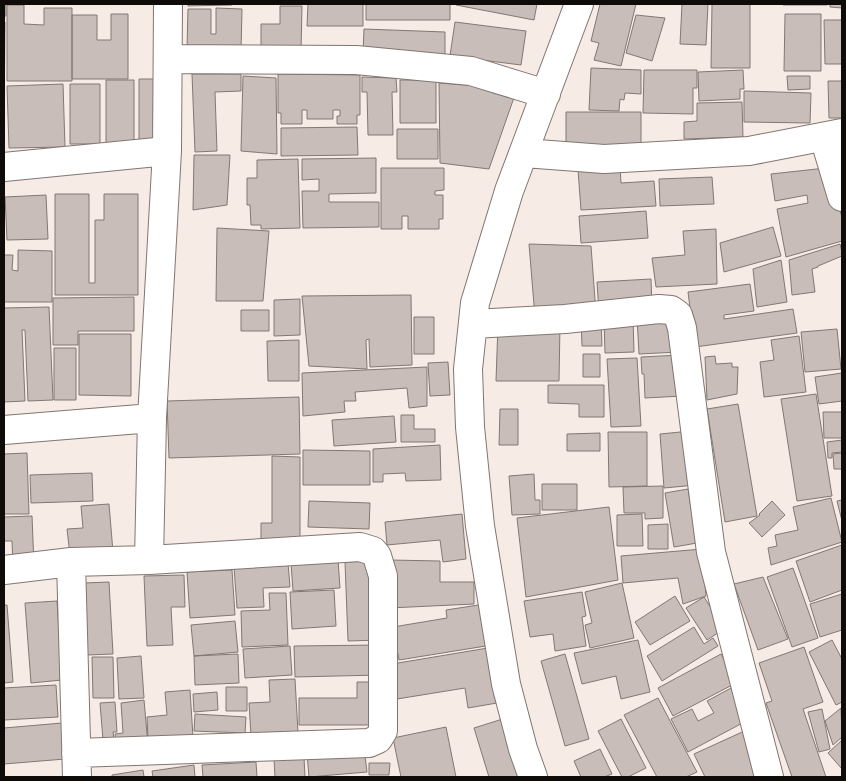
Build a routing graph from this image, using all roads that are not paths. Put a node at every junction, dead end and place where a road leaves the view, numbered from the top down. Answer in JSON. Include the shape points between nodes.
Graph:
{"nodes":[{"id":1,"x":168,"y":4,"type":"edge"},
{"id":2,"x":580,"y":4,"type":"edge"},
{"id":3,"x":168,"y":59,"type":"junction"},
{"id":4,"x":546,"y":94,"type":"junction"},
{"id":5,"x":833,"y":135,"type":"edge"},
{"id":6,"x":167,"y":151,"type":"junction"},
{"id":7,"x":524,"y":153,"type":"junction"},
{"id":8,"x":4,"y":167,"type":"edge"},
{"id":9,"x":842,"y":197,"type":"edge"},
{"id":10,"x":473,"y":324,"type":"junction"},
{"id":11,"x":152,"y":418,"type":"junction"},
{"id":12,"x":4,"y":430,"type":"edge"},
{"id":13,"x":149,"y":560,"type":"junction"},
{"id":14,"x":71,"y":562,"type":"junction"},
{"id":15,"x":4,"y":570,"type":"edge"},
{"id":16,"x":77,"y":765,"type":"edge"},
{"id":17,"x":533,"y":777,"type":"edge"},
{"id":18,"x":769,"y":777,"type":"edge"}],
"edges":[{"from":1,"to":3,"type":"street"},
{"from":2,"to":4,"type":"street"},
{"from":3,"to":4,"type":"street","via":[[356,60],[471,71]]},
{"from":3,"to":6,"type":"street"},
{"from":4,"to":7,"type":"street"},
{"from":5,"to":7,"type":"street","via":[[749,151],[604,159]]},
{"from":5,"to":9,"type":"street"},
{"from":6,"to":8,"type":"street"},
{"from":6,"to":11,"type":"street"},
{"from":7,"to":10,"type":"street","via":[[475,303]]},
{"from":10,"to":17,"type":"street","via":[[468,369],[470,427],[480,526],[506,684]]},
{"from":10,"to":18,"type":"street","via":[[659,309],[678,314],[711,552]]},
{"from":11,"to":12,"type":"street"},
{"from":11,"to":13,"type":"street"},
{"from":13,"to":14,"type":"street"},
{"from":13,"to":16,"type":"street","via":[[360,548],[374,551],[382,576],[382,731],[378,739],[369,743]]},
{"from":14,"to":15,"type":"street"},
{"from":14,"to":16,"type":"street"}]}
